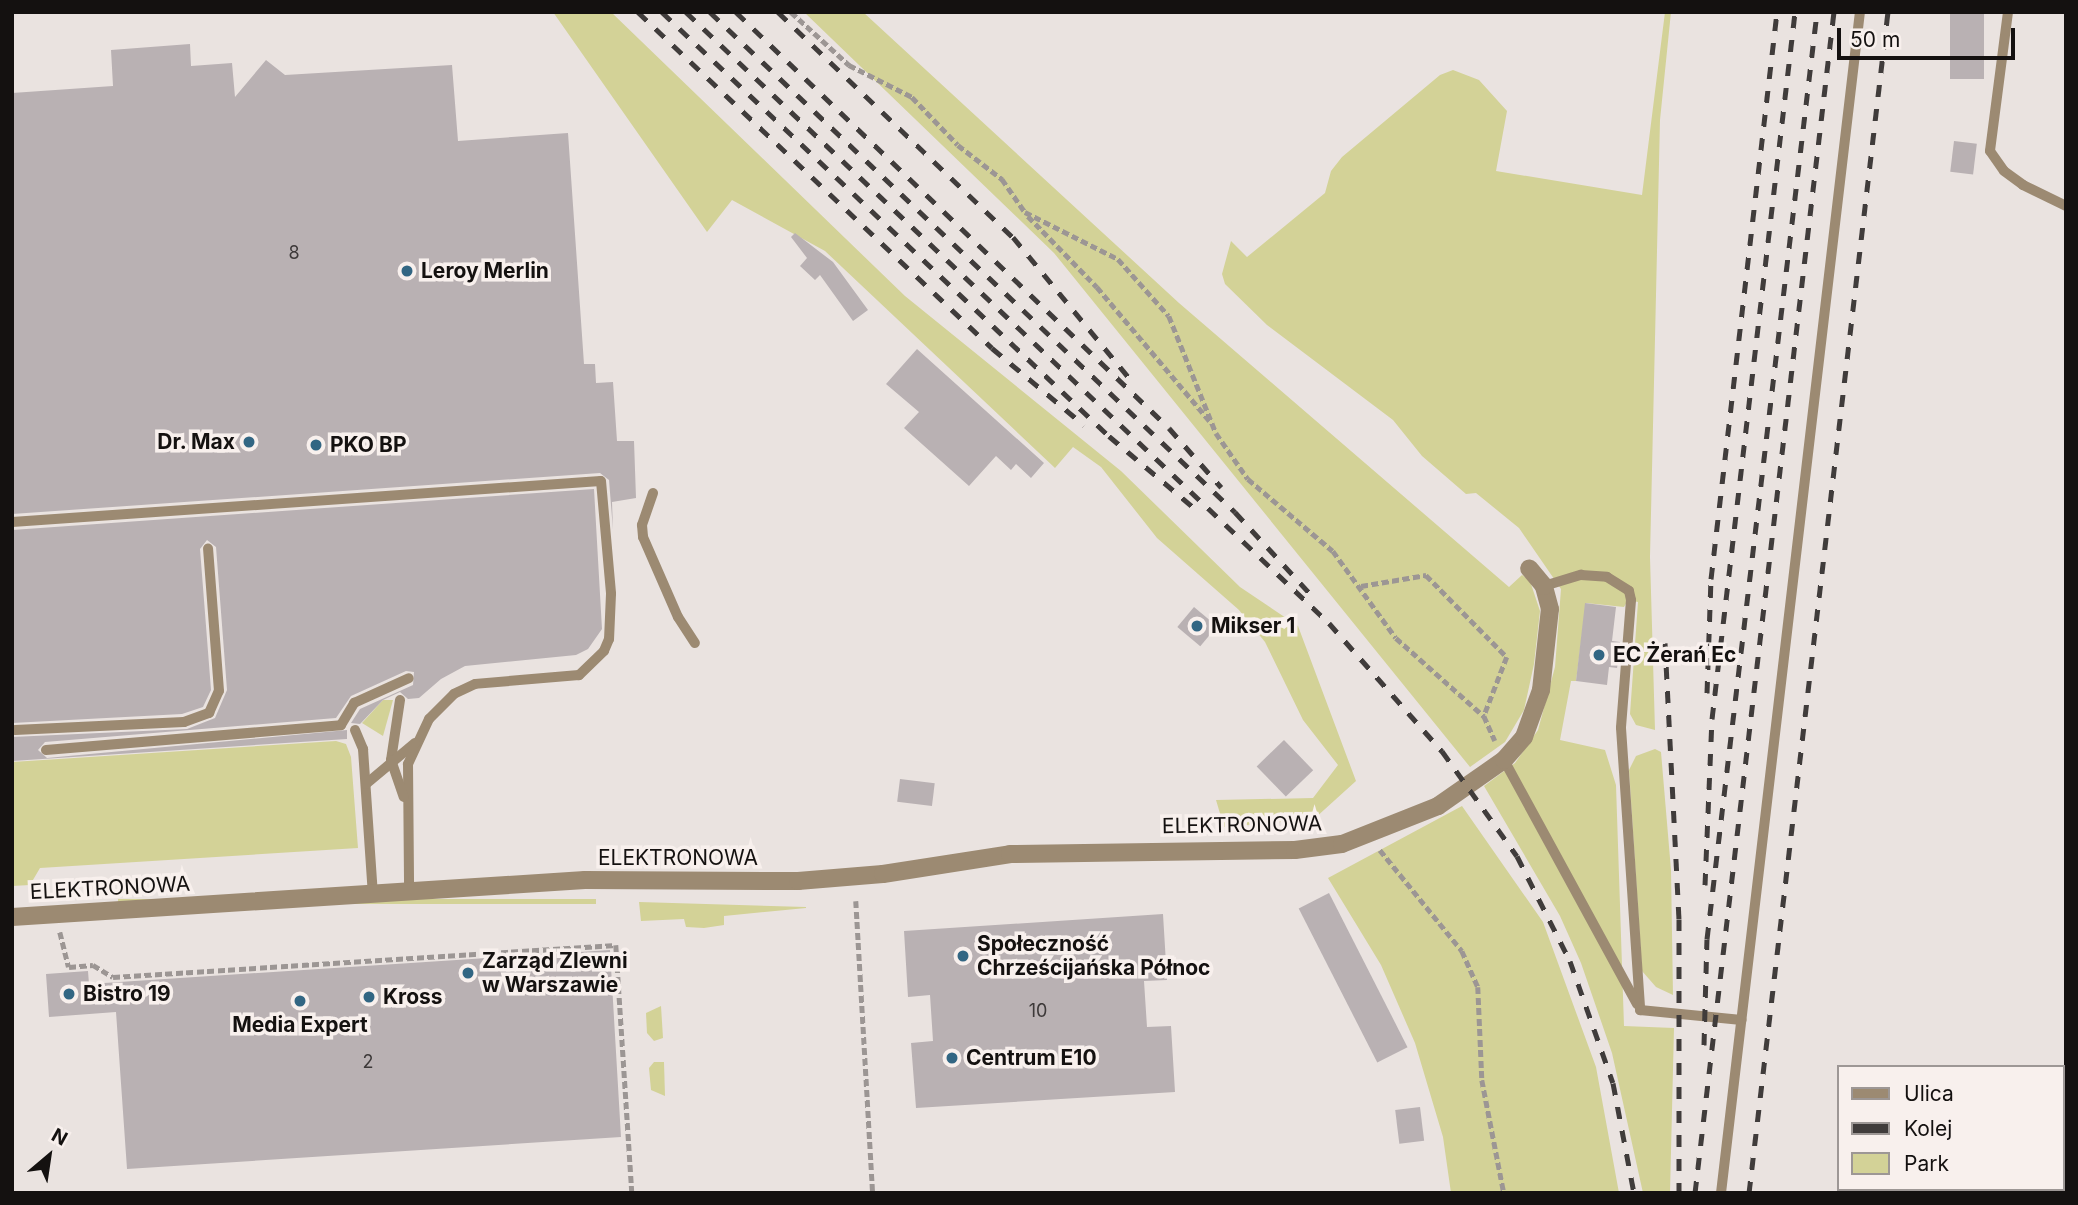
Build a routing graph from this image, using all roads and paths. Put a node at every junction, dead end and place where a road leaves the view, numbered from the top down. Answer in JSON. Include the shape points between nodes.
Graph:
{"nodes":[{"id":1,"x":791,"y":12,"type":"edge"},
{"id":2,"x":1860,"y":12,"type":"edge"},
{"id":3,"x":2008,"y":12,"type":"edge"},
{"id":4,"x":2066,"y":206,"type":"edge"},
{"id":5,"x":1025,"y":212,"type":"junction"},
{"id":6,"x":1213,"y":426,"type":"junction"},
{"id":7,"x":653,"y":493,"type":"dead end"},
{"id":8,"x":12,"y":522,"type":"edge"},
{"id":9,"x":208,"y":548,"type":"dead end"},
{"id":10,"x":1529,"y":568,"type":"dead end"},
{"id":11,"x":1361,"y":586,"type":"junction"},
{"id":12,"x":1544,"y":586,"type":"junction"},
{"id":13,"x":695,"y":643,"type":"dead end"},
{"id":14,"x":409,"y":678,"type":"dead end"},
{"id":15,"x":400,"y":700,"type":"dead end"},
{"id":16,"x":1483,"y":716,"type":"junction"},
{"id":17,"x":15,"y":730,"type":"dead end"},
{"id":18,"x":355,"y":730,"type":"dead end"},
{"id":19,"x":415,"y":743,"type":"junction"},
{"id":20,"x":46,"y":750,"type":"dead end"},
{"id":21,"x":391,"y":760,"type":"junction"},
{"id":22,"x":1504,"y":760,"type":"junction"},
{"id":23,"x":366,"y":784,"type":"junction"},
{"id":24,"x":406,"y":803,"type":"junction"},
{"id":25,"x":1368,"y":835,"type":"junction"},
{"id":26,"x":409,"y":891,"type":"junction"},
{"id":27,"x":373,"y":895,"type":"junction"},
{"id":28,"x":856,"y":901,"type":"dead end"},
{"id":29,"x":12,"y":917,"type":"edge"},
{"id":30,"x":62,"y":941,"type":"dead end"},
{"id":31,"x":1640,"y":1010,"type":"junction"},
{"id":32,"x":1742,"y":1020,"type":"junction"},
{"id":33,"x":632,"y":1193,"type":"edge"},
{"id":34,"x":873,"y":1193,"type":"edge"},
{"id":35,"x":1504,"y":1193,"type":"edge"},
{"id":36,"x":1721,"y":1193,"type":"edge"}],
"edges":[{"from":1,"to":5,"type":"path","via":[[849,65],[912,97],[958,145],[1003,179]]},
{"from":2,"to":32,"type":"lane"},
{"from":3,"to":4,"type":"lane","via":[[1990,151],[2004,171],[2023,185]]},
{"from":5,"to":6,"type":"path","via":[[1097,287]]},
{"from":5,"to":6,"type":"path","via":[[1118,259],[1169,316]]},
{"from":6,"to":11,"type":"path","via":[[1248,479],[1333,551]]},
{"from":7,"to":13,"type":"lane","via":[[642,525],[643,537],[678,617]]},
{"from":8,"to":19,"type":"lane","via":[[601,481],[611,626],[604,651],[579,675],[475,684],[439,706]]},
{"from":9,"to":17,"type":"lane","via":[[219,691],[209,713],[184,722]]},
{"from":10,"to":12,"type":"street"},
{"from":11,"to":16,"type":"path","via":[[1396,638]]},
{"from":11,"to":16,"type":"path","via":[[1426,575],[1507,657]]},
{"from":12,"to":22,"type":"street","name":"ELEKTRONOWA","via":[[1550,608],[1541,690],[1524,737]]},
{"from":12,"to":31,"type":"lane","via":[[1581,575],[1607,577],[1629,591],[1632,600],[1621,728]]},
{"from":14,"to":20,"type":"lane","via":[[354,703],[341,725]]},
{"from":15,"to":21,"type":"lane"},
{"from":16,"to":22,"type":"path"},
{"from":18,"to":23,"type":"lane","via":[[363,749]]},
{"from":19,"to":21,"type":"lane"},
{"from":19,"to":24,"type":"lane","via":[[408,764]]},
{"from":21,"to":23,"type":"lane"},
{"from":21,"to":24,"type":"lane"},
{"from":22,"to":25,"type":"street","name":"ELEKTRONOWA","via":[[1438,806]]},
{"from":22,"to":31,"type":"lane"},
{"from":23,"to":27,"type":"lane"},
{"from":24,"to":26,"type":"lane"},
{"from":25,"to":26,"type":"street","name":"ELEKTRONOWA","via":[[1342,844],[1295,850],[1010,854],[883,874],[797,881],[585,880]]},
{"from":25,"to":35,"type":"path","via":[[1462,951],[1478,987],[1482,1080]]},
{"from":26,"to":27,"type":"street","name":"ELEKTRONOWA"},
{"from":27,"to":29,"type":"street","name":"ELEKTRONOWA"},
{"from":28,"to":34,"type":"path"},
{"from":30,"to":33,"type":"path","via":[[69,967],[93,965],[113,977],[616,945]]},
{"from":31,"to":32,"type":"lane"},
{"from":32,"to":36,"type":"lane"}]}
